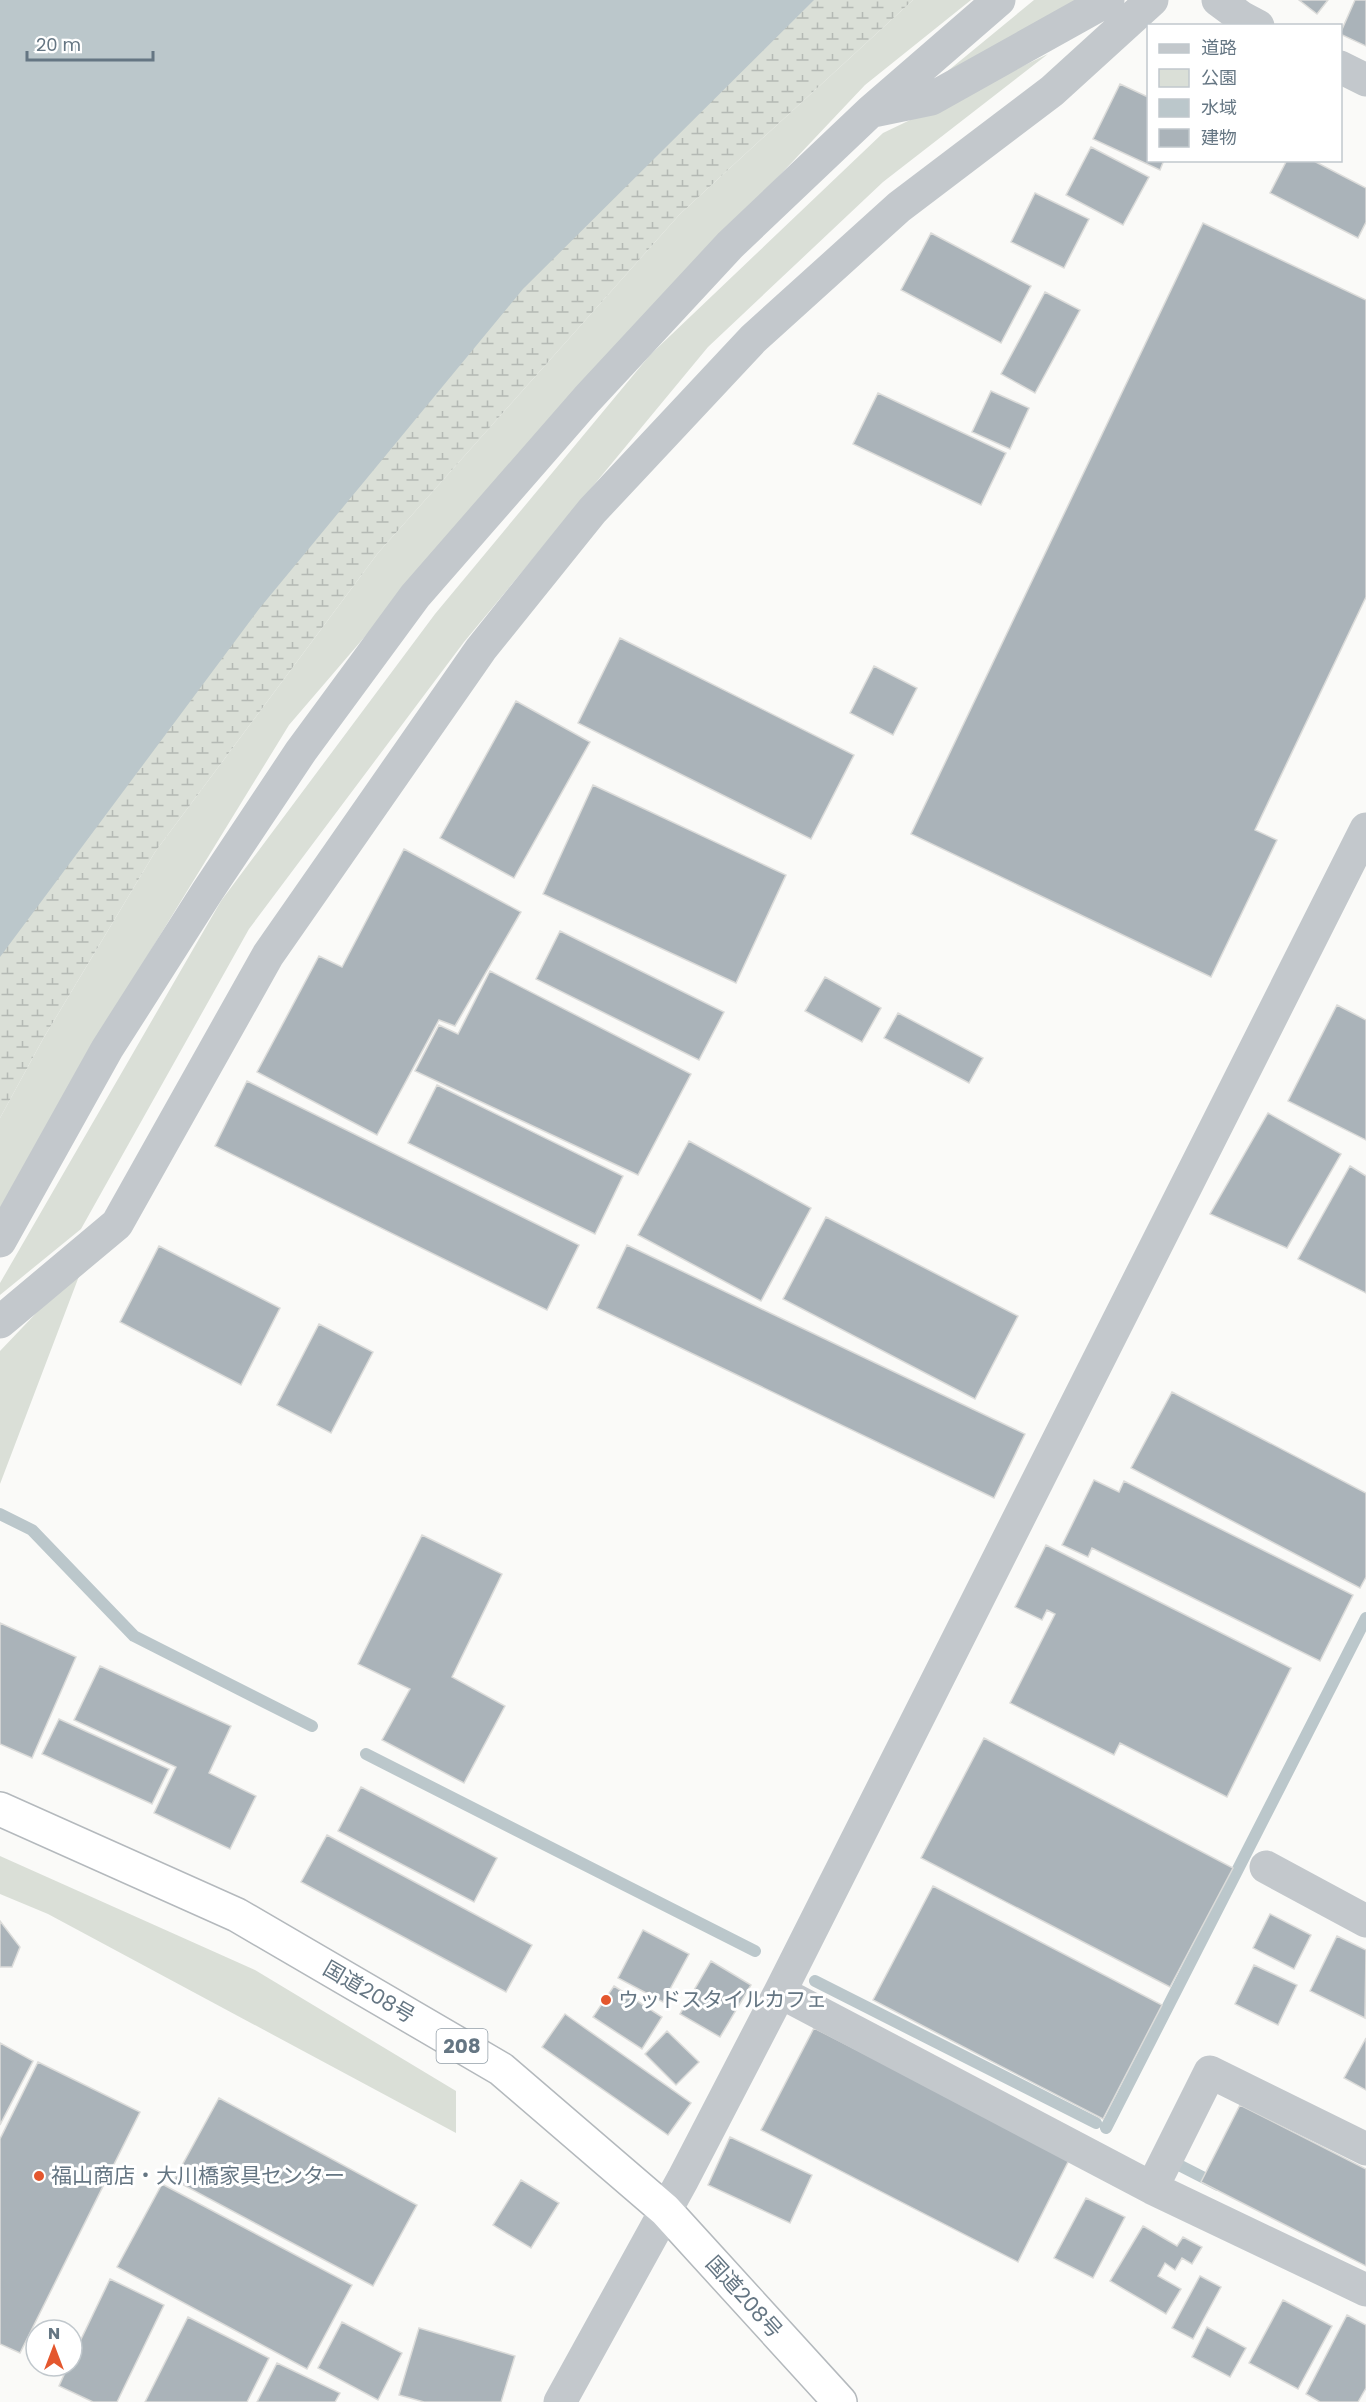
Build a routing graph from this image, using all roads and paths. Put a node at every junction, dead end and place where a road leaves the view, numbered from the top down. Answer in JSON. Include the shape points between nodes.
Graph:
{"nodes":[{"id":1,"x":999,"y":0,"type":"edge"},
{"id":2,"x":1108,"y":0,"type":"edge"},
{"id":3,"x":1152,"y":0,"type":"edge"},
{"id":4,"x":1218,"y":0,"type":"edge"},
{"id":5,"x":1254,"y":24,"type":"edge"},
{"id":6,"x":1342,"y":68,"type":"edge"},
{"id":7,"x":1366,"y":80,"type":"edge"},
{"id":8,"x":871,"y":111,"type":"junction"},
{"id":9,"x":1366,"y":829,"type":"edge"},
{"id":10,"x":0,"y":1241,"type":"edge"},
{"id":11,"x":0,"y":1322,"type":"edge"},
{"id":12,"x":0,"y":1809,"type":"edge"},
{"id":13,"x":1266,"y":1867,"type":"dead end"},
{"id":14,"x":1366,"y":1921,"type":"edge"},
{"id":15,"x":780,"y":1992,"type":"junction"},
{"id":16,"x":1366,"y":2149,"type":"edge"},
{"id":17,"x":1152,"y":2188,"type":"junction"},
{"id":18,"x":665,"y":2210,"type":"junction"},
{"id":19,"x":1366,"y":2290,"type":"edge"},
{"id":20,"x":560,"y":2402,"type":"edge"},
{"id":21,"x":840,"y":2402,"type":"edge"}],
"edges":[{"from":1,"to":8,"type":"street"},
{"from":2,"to":8,"type":"street","via":[[931,99]]},
{"from":3,"to":11,"type":"street","via":[[1052,91],[899,207],[762,332],[592,511],[481,649],[268,955],[117,1224]]},
{"from":4,"to":5,"type":"street"},
{"from":6,"to":7,"type":"street"},
{"from":8,"to":10,"type":"street","via":[[730,245],[587,399],[415,596],[301,751],[207,892],[107,1049]]},
{"from":9,"to":15,"type":"street"},
{"from":12,"to":18,"type":"highway","name":"国道208号","number":"208","via":[[237,1915],[501,2069]]},
{"from":13,"to":14,"type":"street"},
{"from":15,"to":17,"type":"street"},
{"from":15,"to":18,"type":"street"},
{"from":16,"to":17,"type":"street","via":[[1210,2072]]},
{"from":17,"to":19,"type":"street"},
{"from":18,"to":20,"type":"street"},
{"from":18,"to":21,"type":"highway","name":"国道208号","number":"208"}]}
